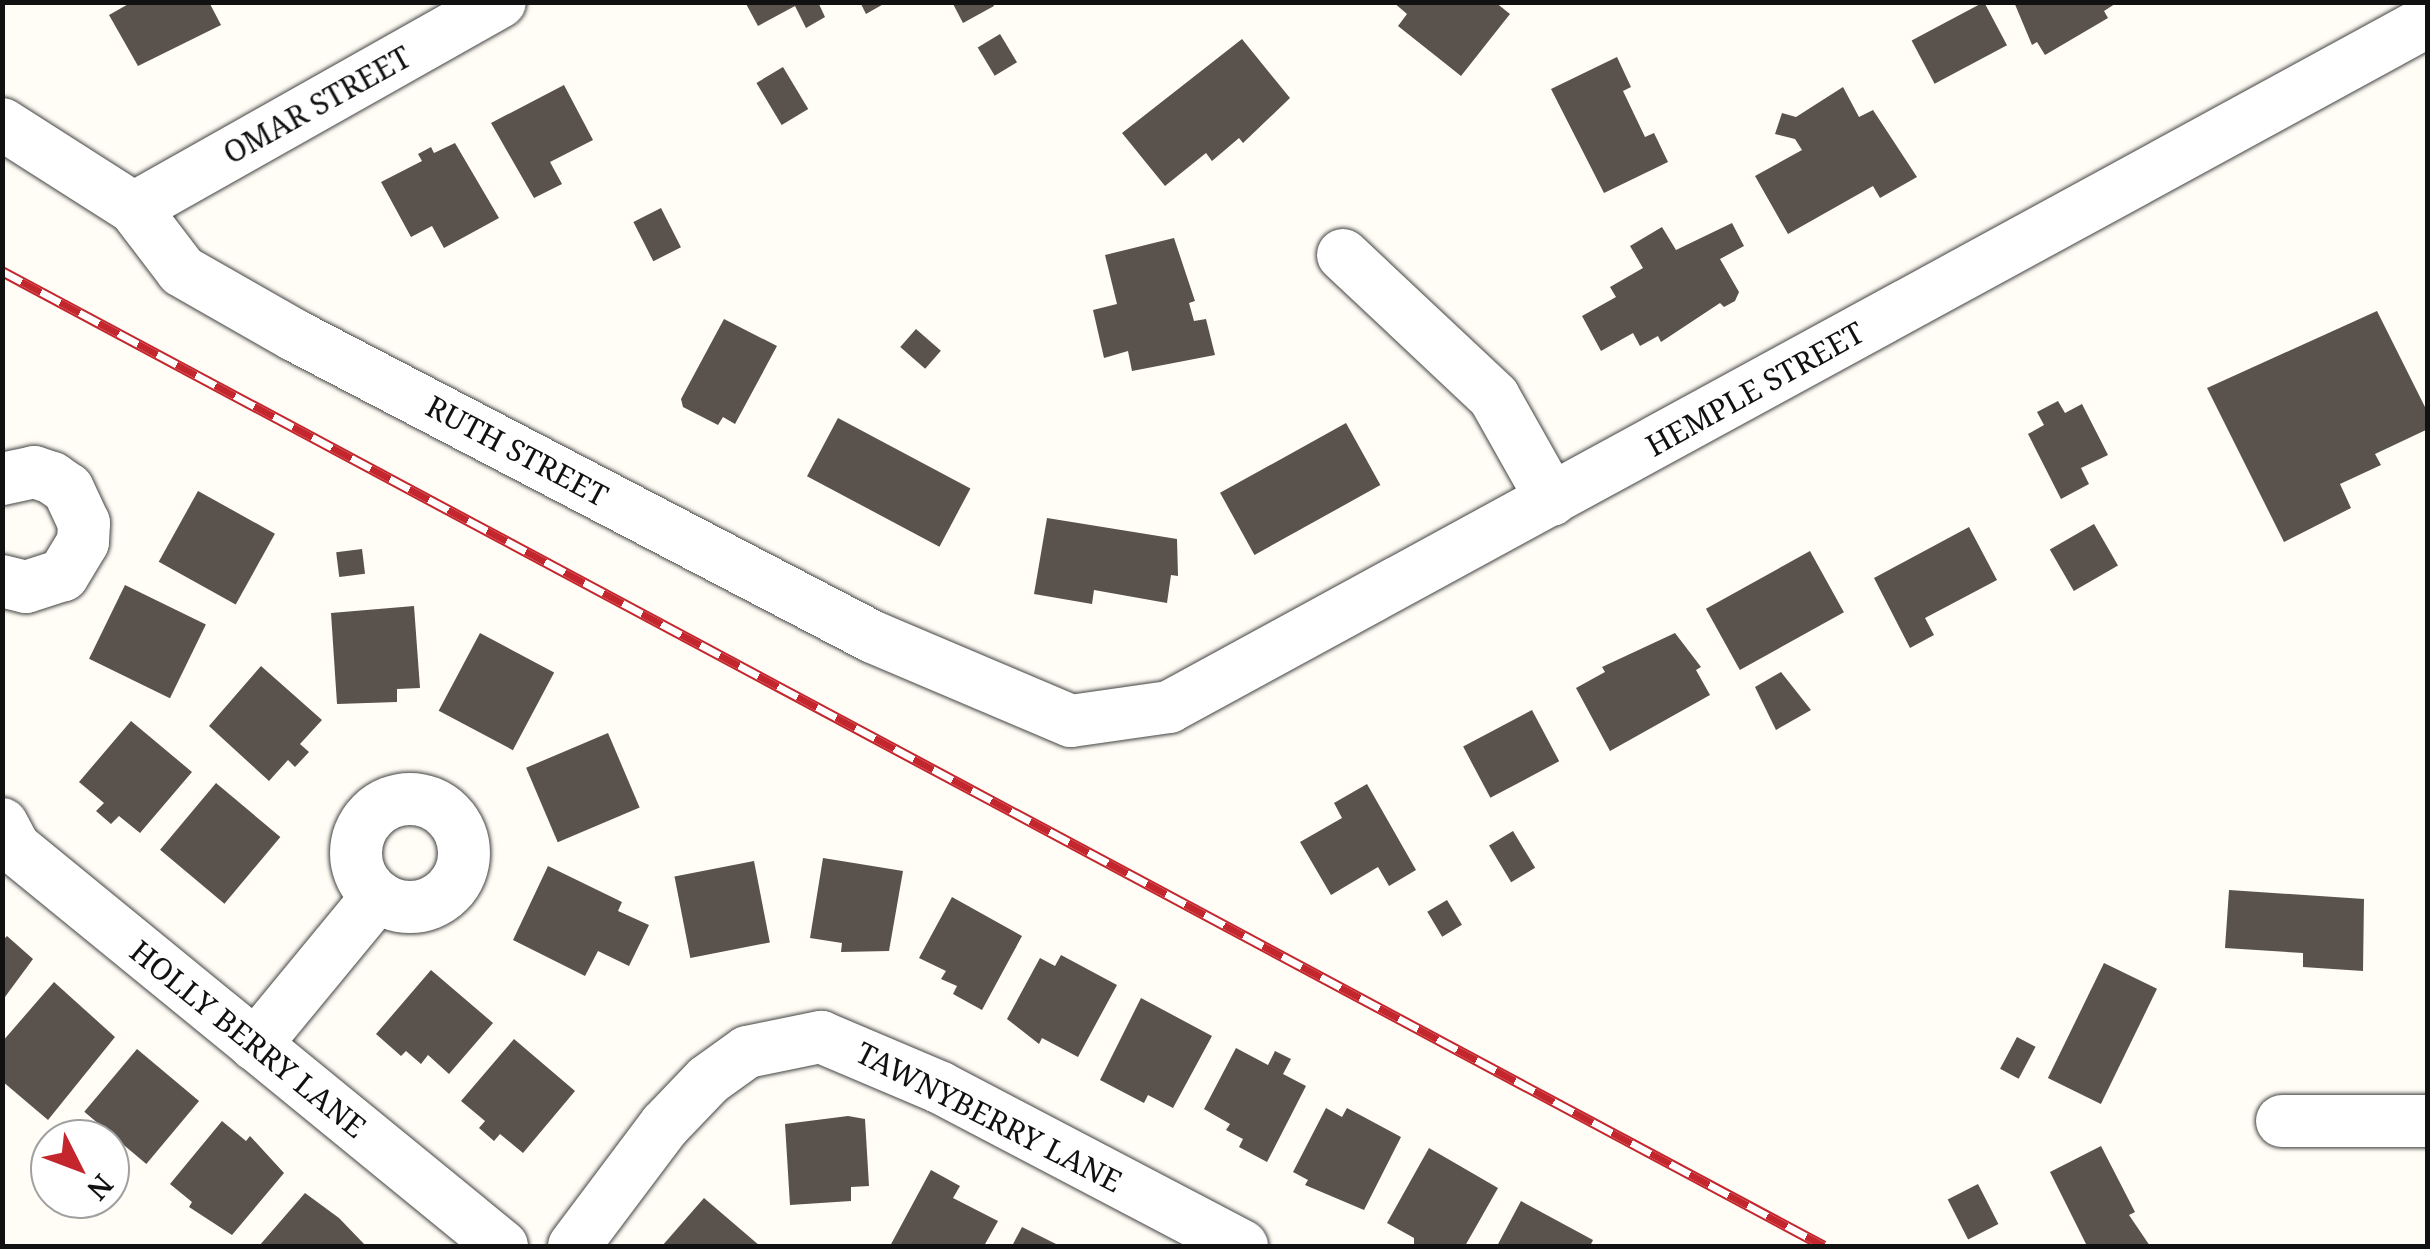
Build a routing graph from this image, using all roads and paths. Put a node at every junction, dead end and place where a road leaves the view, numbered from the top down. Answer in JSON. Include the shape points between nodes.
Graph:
{"nodes":[{"id":1,"x":500,"y":2,"type":"edge"},
{"id":2,"x":2428,"y":21,"type":"edge"},
{"id":3,"x":2,"y":124,"type":"edge"},
{"id":4,"x":134,"y":208,"type":"junction"},
{"id":5,"x":1343,"y":254,"type":"dead end"},
{"id":6,"x":2,"y":479,"type":"edge"},
{"id":7,"x":1552,"y":500,"type":"junction"},
{"id":8,"x":4,"y":588,"type":"edge"},
{"id":9,"x":1071,"y":720,"type":"joint"},
{"id":10,"x":2,"y":824,"type":"edge"},
{"id":11,"x":378,"y":896,"type":"dead end"},
{"id":12,"x":255,"y":1045,"type":"junction"},
{"id":13,"x":2428,"y":1120,"type":"edge"},
{"id":14,"x":2282,"y":1121,"type":"dead end"},
{"id":15,"x":502,"y":1246,"type":"edge"},
{"id":16,"x":574,"y":1246,"type":"edge"},
{"id":17,"x":1242,"y":1246,"type":"edge"}],
"edges":[{"from":1,"to":4,"type":"street","name":"OMAR STREET"},
{"from":2,"to":7,"type":"street","name":"HEMPLE STREET"},
{"from":3,"to":4,"type":"street","name":"RUTH STREET"},
{"from":4,"to":9,"type":"street","name":"RUTH STREET","via":[[182,271],[294,335],[873,637]]},
{"from":5,"to":7,"type":"street","via":[[1494,398]]},
{"from":6,"to":8,"type":"street","via":[[34,472],[52,478],[68,488],[84,523],[83,542],[63,574],[46,584]]},
{"from":7,"to":9,"type":"street","name":"HEMPLE STREET","via":[[1169,707]]},
{"from":10,"to":12,"type":"street","name":"HOLLY BERRY LANE","via":[[15,848]]},
{"from":11,"to":12,"type":"street"},
{"from":12,"to":15,"type":"street","name":"HOLLY BERRY LANE"},
{"from":13,"to":14,"type":"street"},
{"from":16,"to":17,"type":"street","name":"TAWNYBERRY LANE","via":[[664,1125],[708,1080],[747,1052],[822,1037],[941,1088]]}]}
